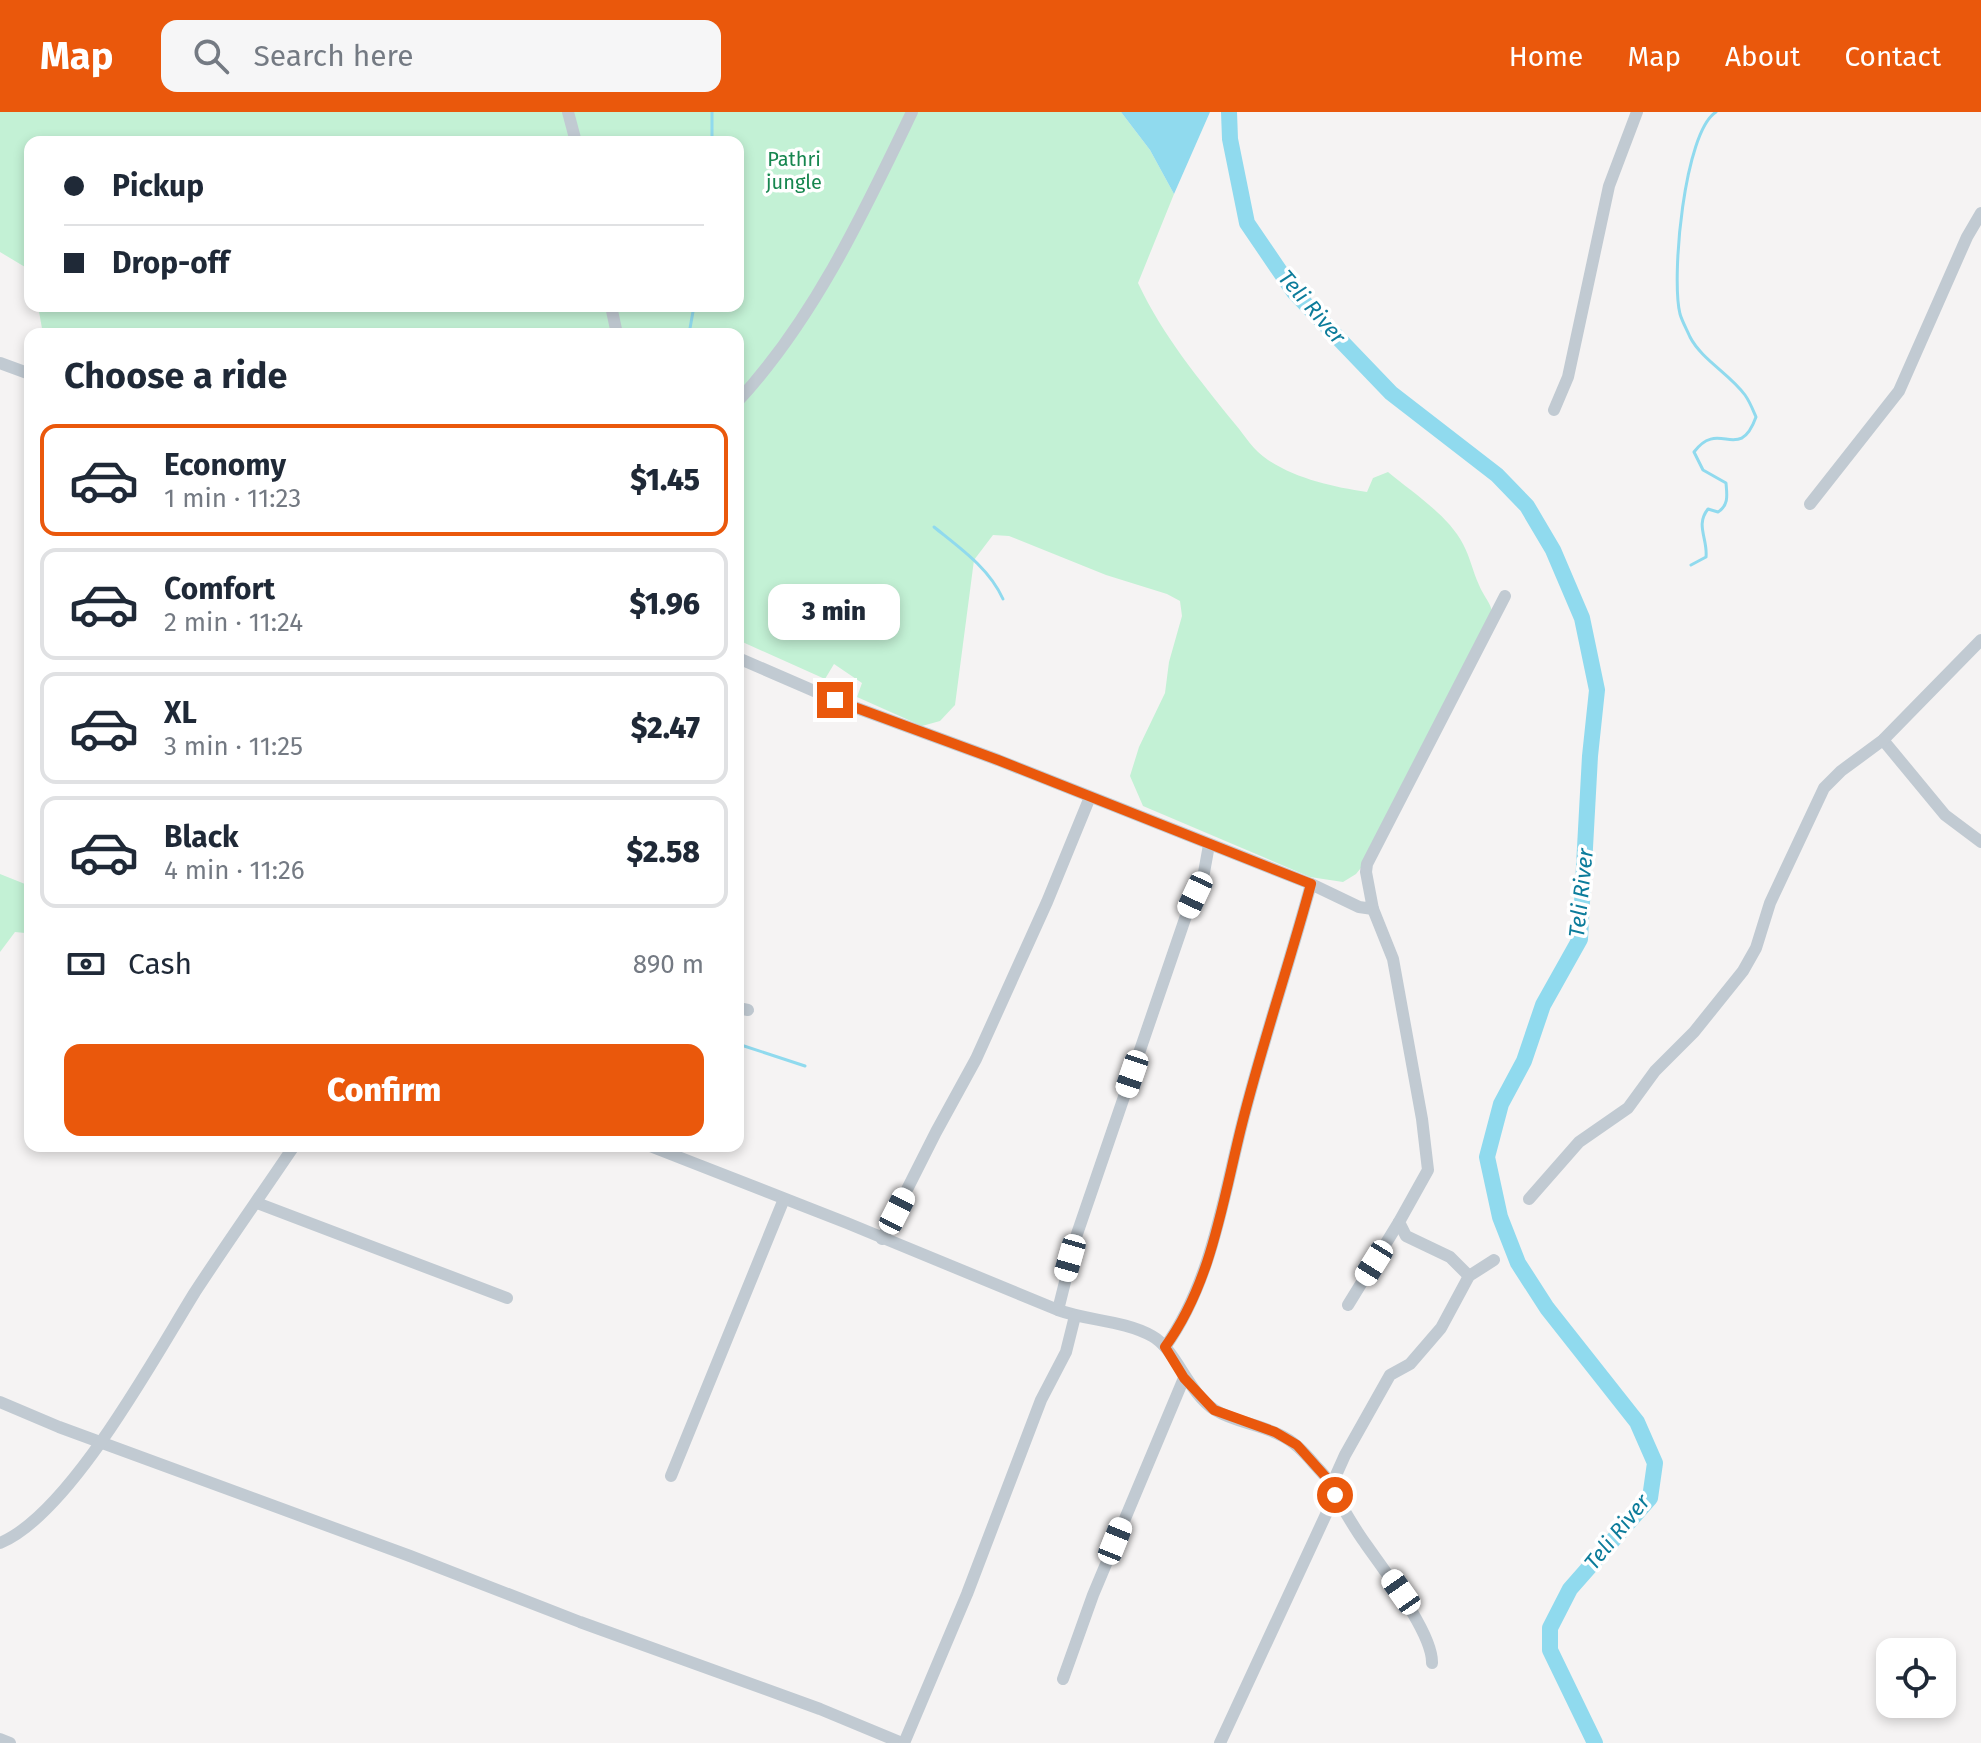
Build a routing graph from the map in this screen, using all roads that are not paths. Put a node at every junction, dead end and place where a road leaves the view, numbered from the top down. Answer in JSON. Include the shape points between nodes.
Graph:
{"nodes":[{"id":1,"x":568,"y":112,"type":"edge"},
{"id":2,"x":912,"y":112,"type":"edge"},
{"id":3,"x":1637,"y":112,"type":"edge"},
{"id":4,"x":574,"y":136,"type":"edge"},
{"id":5,"x":1981,"y":213,"type":"edge"},
{"id":6,"x":0,"y":363,"type":"edge"},
{"id":7,"x":24,"y":372,"type":"edge"},
{"id":8,"x":744,"y":393,"type":"edge"},
{"id":9,"x":1554,"y":410,"type":"dead end"},
{"id":10,"x":1810,"y":504,"type":"dead end"},
{"id":11,"x":1505,"y":596,"type":"dead end"},
{"id":12,"x":1981,"y":640,"type":"edge"},
{"id":13,"x":744,"y":661,"type":"edge"},
{"id":14,"x":1883,"y":740,"type":"junction"},
{"id":15,"x":1090,"y":797,"type":"junction"},
{"id":16,"x":1981,"y":842,"type":"edge"},
{"id":17,"x":1209,"y":845,"type":"junction"},
{"id":18,"x":1311,"y":884,"type":"junction"},
{"id":19,"x":1373,"y":909,"type":"junction"},
{"id":20,"x":290,"y":1152,"type":"edge"},
{"id":21,"x":665,"y":1152,"type":"edge"},
{"id":22,"x":784,"y":1199,"type":"junction"},
{"id":23,"x":1529,"y":1199,"type":"dead end"},
{"id":24,"x":257,"y":1203,"type":"junction"},
{"id":25,"x":1399,"y":1222,"type":"junction"},
{"id":26,"x":882,"y":1239,"type":"junction"},
{"id":27,"x":1494,"y":1260,"type":"dead end"},
{"id":28,"x":1469,"y":1276,"type":"junction"},
{"id":29,"x":507,"y":1298,"type":"dead end"},
{"id":30,"x":1348,"y":1305,"type":"dead end"},
{"id":31,"x":1058,"y":1310,"type":"junction"},
{"id":32,"x":1075,"y":1316,"type":"junction"},
{"id":33,"x":1165,"y":1347,"type":"junction"},
{"id":34,"x":1184,"y":1378,"type":"junction"},
{"id":35,"x":0,"y":1402,"type":"edge"},
{"id":36,"x":100,"y":1442,"type":"junction"},
{"id":37,"x":671,"y":1476,"type":"dead end"},
{"id":38,"x":1334,"y":1490,"type":"junction"},
{"id":39,"x":0,"y":1543,"type":"edge"},
{"id":40,"x":1432,"y":1663,"type":"dead end"},
{"id":41,"x":1063,"y":1679,"type":"dead end"},
{"id":42,"x":0,"y":1739,"type":"edge"},
{"id":43,"x":882,"y":1739,"type":"edge"},
{"id":44,"x":10,"y":1743,"type":"edge"},
{"id":45,"x":903,"y":1743,"type":"edge"},
{"id":46,"x":1220,"y":1743,"type":"edge"}],
"edges":[{"from":1,"to":4,"type":"street"},
{"from":2,"to":8,"type":"street","via":[[851,238],[787,338]]},
{"from":3,"to":9,"type":"street","via":[[1609,186],[1571,361]]},
{"from":5,"to":10,"type":"street","via":[[1899,391]]},
{"from":6,"to":7,"type":"street"},
{"from":11,"to":19,"type":"street","via":[[1367,864]]},
{"from":12,"to":14,"type":"street"},
{"from":13,"to":15,"type":"street"},
{"from":14,"to":16,"type":"street","via":[[1945,815]]},
{"from":14,"to":23,"type":"street","via":[[1824,788],[1770,903],[1756,948],[1726,994],[1628,1108],[1579,1142]]},
{"from":15,"to":17,"type":"street"},
{"from":15,"to":26,"type":"street","via":[[976,1059]]},
{"from":17,"to":18,"type":"street"},
{"from":17,"to":31,"type":"street","via":[[1203,878],[1077,1234]]},
{"from":18,"to":19,"type":"street"},
{"from":18,"to":33,"type":"street","via":[[1221,1214],[1202,1274]]},
{"from":19,"to":25,"type":"street","via":[[1393,959],[1428,1170]]},
{"from":20,"to":24,"type":"street"},
{"from":21,"to":22,"type":"street"},
{"from":22,"to":26,"type":"street"},
{"from":22,"to":37,"type":"street"},
{"from":24,"to":29,"type":"street"},
{"from":24,"to":36,"type":"street"},
{"from":25,"to":28,"type":"street","via":[[1406,1236],[1450,1257]]},
{"from":25,"to":30,"type":"street"},
{"from":26,"to":31,"type":"street"},
{"from":27,"to":28,"type":"street"},
{"from":28,"to":38,"type":"street","via":[[1441,1328],[1410,1364],[1385,1382],[1345,1455]]},
{"from":31,"to":32,"type":"street"},
{"from":32,"to":33,"type":"street","via":[[1110,1321],[1153,1336]]},
{"from":32,"to":45,"type":"street","via":[[1066,1352],[1041,1400]]},
{"from":33,"to":34,"type":"street"},
{"from":34,"to":38,"type":"street","via":[[1214,1410],[1297,1445]]},
{"from":34,"to":41,"type":"street"},
{"from":35,"to":36,"type":"street"},
{"from":36,"to":39,"type":"street","via":[[48,1509]]},
{"from":36,"to":43,"type":"street"},
{"from":38,"to":40,"type":"street","via":[[1401,1592],[1426,1638]]},
{"from":38,"to":46,"type":"street"},
{"from":42,"to":44,"type":"street"},
{"from":43,"to":45,"type":"street"}]}
